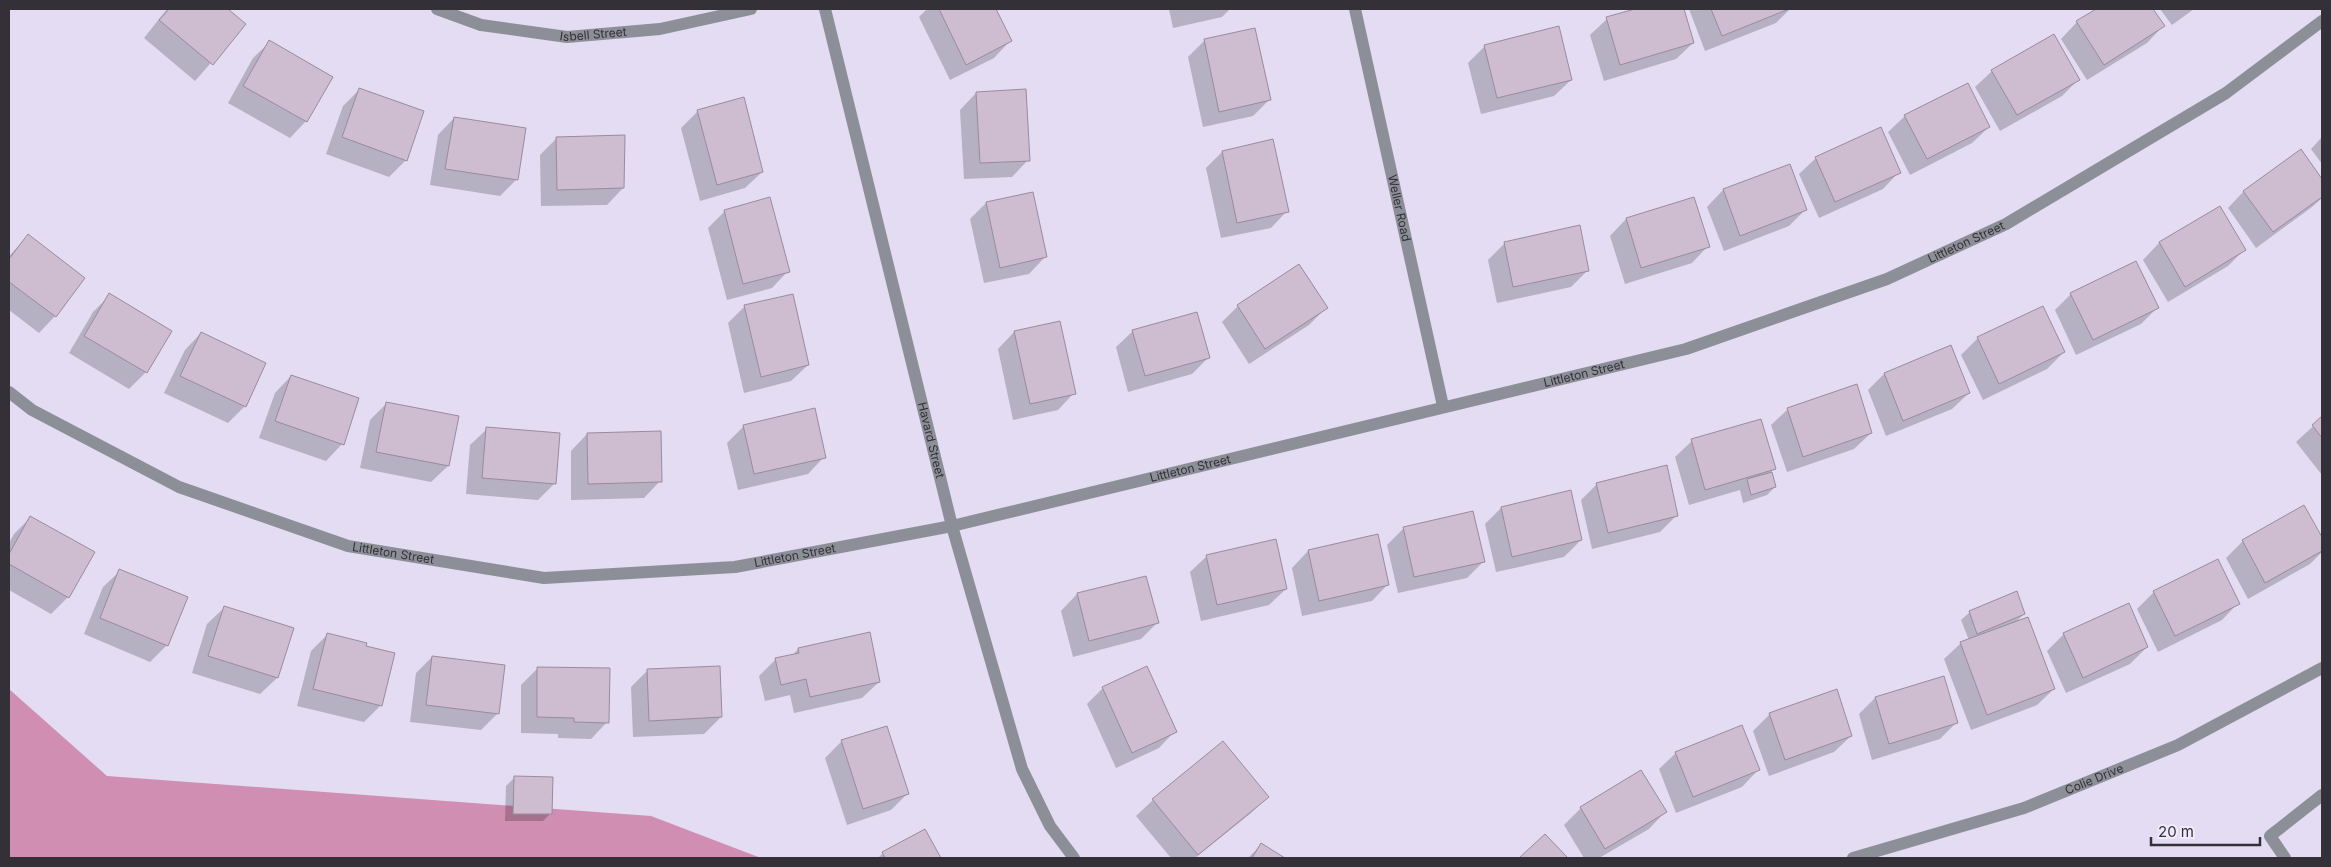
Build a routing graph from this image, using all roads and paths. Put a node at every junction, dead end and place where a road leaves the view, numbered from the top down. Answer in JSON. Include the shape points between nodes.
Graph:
{"nodes":[{"id":1,"x":437,"y":9,"type":"edge"},
{"id":2,"x":752,"y":9,"type":"edge"},
{"id":3,"x":825,"y":9,"type":"edge"},
{"id":4,"x":1355,"y":9,"type":"edge"},
{"id":5,"x":2322,"y":21,"type":"edge"},
{"id":6,"x":9,"y":392,"type":"edge"},
{"id":7,"x":1443,"y":406,"type":"junction"},
{"id":8,"x":952,"y":526,"type":"junction"},
{"id":9,"x":2322,"y":668,"type":"edge"},
{"id":10,"x":2322,"y":795,"type":"edge"},
{"id":11,"x":1074,"y":858,"type":"edge"},
{"id":12,"x":1853,"y":858,"type":"edge"},
{"id":13,"x":2285,"y":858,"type":"edge"}],
"edges":[{"from":1,"to":2,"type":"street","name":"Isbell Street","via":[[481,25],[567,37],[660,29]]},
{"from":3,"to":8,"type":"street","name":"Havard Street"},
{"from":4,"to":7,"type":"street","name":"Weller Road"},
{"from":5,"to":7,"type":"street","name":"Littleton Street","via":[[2226,93],[2015,219],[1887,279],[1686,349]]},
{"from":6,"to":8,"type":"street","name":"Littleton Street","via":[[32,410],[179,487],[348,546],[544,578],[735,567]]},
{"from":7,"to":8,"type":"street","name":"Littleton Street"},
{"from":8,"to":11,"type":"street","name":"Havard Street","via":[[1022,769],[1050,826]]},
{"from":9,"to":12,"type":"street","name":"Colie Drive","via":[[2178,745],[2033,804]]},
{"from":10,"to":13,"type":"street","via":[[2270,836]]}]}
